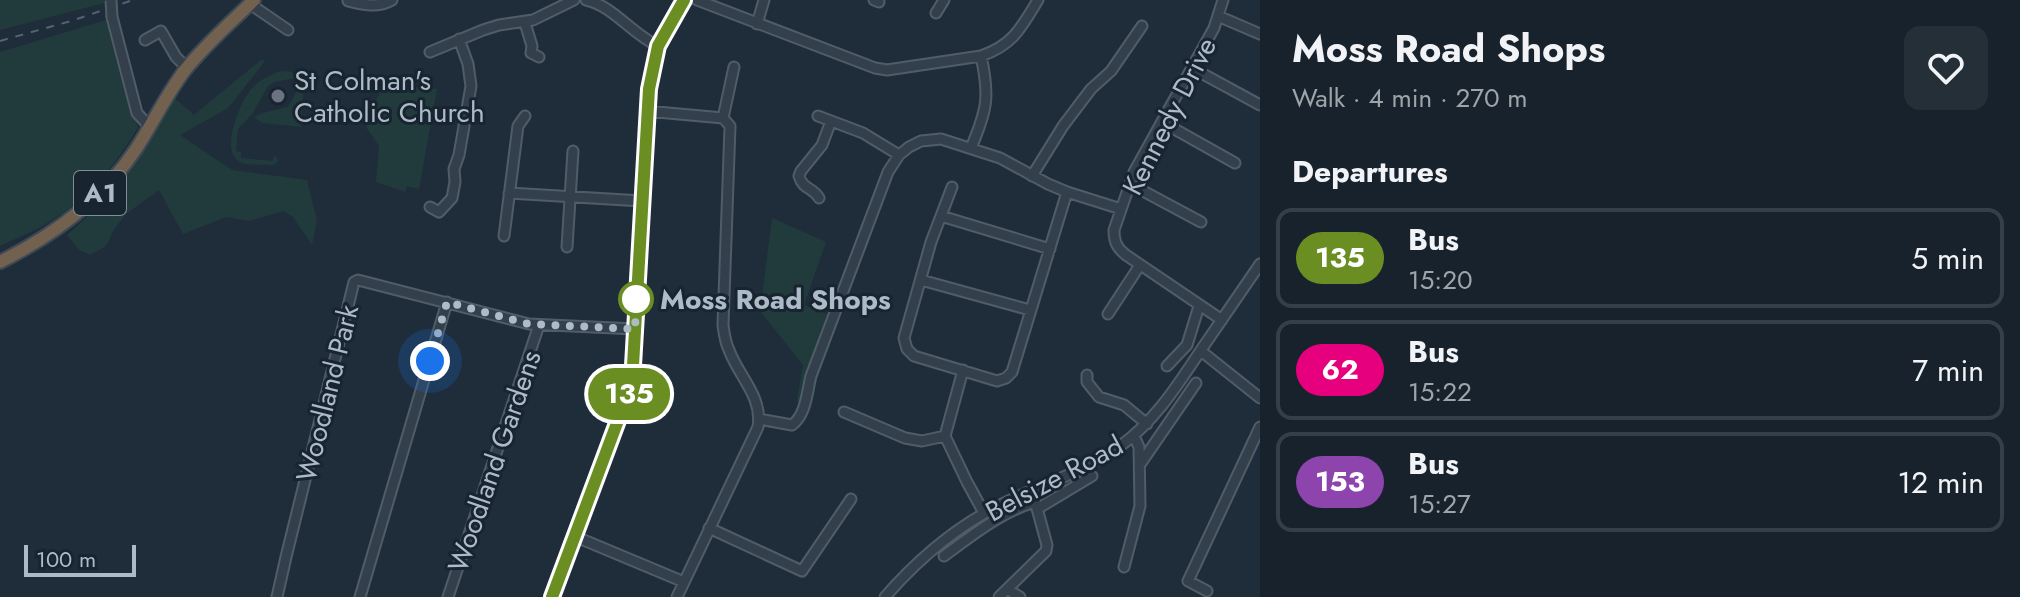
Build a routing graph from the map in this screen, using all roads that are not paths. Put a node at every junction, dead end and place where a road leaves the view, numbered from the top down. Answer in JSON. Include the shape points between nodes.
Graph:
{"nodes":[{"id":1,"x":111,"y":0,"type":"edge"},
{"id":2,"x":392,"y":0,"type":"edge"},
{"id":3,"x":574,"y":0,"type":"edge"},
{"id":4,"x":586,"y":0,"type":"edge"},
{"id":5,"x":684,"y":0,"type":"edge"},
{"id":6,"x":697,"y":0,"type":"edge"},
{"id":7,"x":764,"y":0,"type":"edge"},
{"id":8,"x":944,"y":0,"type":"edge"},
{"id":9,"x":1038,"y":0,"type":"edge"},
{"id":10,"x":1223,"y":0,"type":"edge"},
{"id":11,"x":352,"y":1,"type":"edge"},
{"id":12,"x":252,"y":2,"type":"edge"},
{"id":13,"x":936,"y":13,"type":"dead end"},
{"id":14,"x":1218,"y":16,"type":"junction"},
{"id":15,"x":525,"y":23,"type":"junction"},
{"id":16,"x":757,"y":24,"type":"junction"},
{"id":17,"x":1142,"y":26,"type":"dead end"},
{"id":18,"x":288,"y":30,"type":"dead end"},
{"id":19,"x":1260,"y":34,"type":"edge"},
{"id":20,"x":459,"y":39,"type":"junction"},
{"id":21,"x":145,"y":40,"type":"dead end"},
{"id":22,"x":658,"y":46,"type":"junction"},
{"id":23,"x":428,"y":53,"type":"dead end"},
{"id":24,"x":981,"y":56,"type":"junction"},
{"id":25,"x":539,"y":57,"type":"dead end"},
{"id":26,"x":734,"y":67,"type":"dead end"},
{"id":27,"x":187,"y":68,"type":"junction"},
{"id":28,"x":1192,"y":68,"type":"junction"},
{"id":29,"x":1260,"y":105,"type":"edge"},
{"id":30,"x":646,"y":111,"type":"junction"},
{"id":31,"x":525,"y":116,"type":"dead end"},
{"id":32,"x":818,"y":116,"type":"dead end"},
{"id":33,"x":723,"y":118,"type":"junction"},
{"id":34,"x":453,"y":119,"type":"dead end"},
{"id":35,"x":465,"y":120,"type":"junction"},
{"id":36,"x":831,"y":121,"type":"junction"},
{"id":37,"x":1162,"y":122,"type":"junction"},
{"id":38,"x":150,"y":127,"type":"junction"},
{"id":39,"x":971,"y":148,"type":"junction"},
{"id":40,"x":573,"y":151,"type":"dead end"},
{"id":41,"x":899,"y":155,"type":"junction"},
{"id":42,"x":1235,"y":163,"type":"dead end"},
{"id":43,"x":1032,"y":176,"type":"junction"},
{"id":44,"x":1130,"y":184,"type":"junction"},
{"id":45,"x":952,"y":187,"type":"dead end"},
{"id":46,"x":1067,"y":192,"type":"junction"},
{"id":47,"x":509,"y":193,"type":"junction"},
{"id":48,"x":570,"y":197,"type":"junction"},
{"id":49,"x":819,"y":198,"type":"dead end"},
{"id":50,"x":642,"y":201,"type":"junction"},
{"id":51,"x":430,"y":207,"type":"dead end"},
{"id":52,"x":1121,"y":209,"type":"junction"},
{"id":53,"x":941,"y":216,"type":"junction"},
{"id":54,"x":1201,"y":222,"type":"dead end"},
{"id":55,"x":504,"y":236,"type":"dead end"},
{"id":56,"x":567,"y":247,"type":"dead end"},
{"id":57,"x":1050,"y":249,"type":"junction"},
{"id":58,"x":16,"y":253,"type":"junction"},
{"id":59,"x":0,"y":254,"type":"edge"},
{"id":60,"x":0,"y":262,"type":"edge"},
{"id":61,"x":1260,"y":264,"type":"edge"},
{"id":62,"x":1140,"y":265,"type":"junction"},
{"id":63,"x":921,"y":280,"type":"junction"},
{"id":64,"x":447,"y":302,"type":"junction"},
{"id":65,"x":1199,"y":306,"type":"junction"},
{"id":66,"x":1030,"y":310,"type":"junction"},
{"id":67,"x":1108,"y":314,"type":"dead end"},
{"id":68,"x":1222,"y":320,"type":"junction"},
{"id":69,"x":539,"y":325,"type":"junction"},
{"id":70,"x":635,"y":329,"type":"junction"},
{"id":71,"x":1201,"y":351,"type":"junction"},
{"id":72,"x":1167,"y":366,"type":"dead end"},
{"id":73,"x":963,"y":370,"type":"junction"},
{"id":74,"x":1087,"y":375,"type":"dead end"},
{"id":75,"x":1196,"y":383,"type":"dead end"},
{"id":76,"x":1260,"y":398,"type":"edge"},
{"id":77,"x":844,"y":412,"type":"dead end"},
{"id":78,"x":759,"y":419,"type":"junction"},
{"id":79,"x":1147,"y":424,"type":"junction"},
{"id":80,"x":1260,"y":427,"type":"edge"},
{"id":81,"x":945,"y":436,"type":"junction"},
{"id":82,"x":1134,"y":436,"type":"junction"},
{"id":83,"x":1140,"y":464,"type":"junction"},
{"id":84,"x":1092,"y":476,"type":"dead end"},
{"id":85,"x":1032,"y":490,"type":"junction"},
{"id":86,"x":851,"y":499,"type":"dead end"},
{"id":87,"x":1036,"y":505,"type":"junction"},
{"id":88,"x":984,"y":513,"type":"junction"},
{"id":89,"x":709,"y":528,"type":"junction"},
{"id":90,"x":574,"y":536,"type":"junction"},
{"id":91,"x":944,"y":556,"type":"dead end"},
{"id":92,"x":1124,"y":567,"type":"dead end"},
{"id":93,"x":684,"y":582,"type":"junction"},
{"id":94,"x":1007,"y":589,"type":"junction"},
{"id":95,"x":1207,"y":591,"type":"dead end"},
{"id":96,"x":277,"y":597,"type":"edge"},
{"id":97,"x":360,"y":597,"type":"edge"},
{"id":98,"x":448,"y":597,"type":"edge"},
{"id":99,"x":552,"y":597,"type":"edge"},
{"id":100,"x":677,"y":597,"type":"edge"},
{"id":101,"x":885,"y":597,"type":"edge"},
{"id":102,"x":999,"y":597,"type":"edge"},
{"id":103,"x":1020,"y":597,"type":"edge"}],
"edges":[{"from":1,"to":38,"type":"street","bridge":true,"via":[[137,113]]},
{"from":2,"to":11,"type":"street","via":[[383,5]]},
{"from":3,"to":15,"type":"street"},
{"from":4,"to":22,"type":"street"},
{"from":5,"to":22,"type":"street"},
{"from":6,"to":16,"type":"street"},
{"from":7,"to":16,"type":"street"},
{"from":8,"to":13,"type":"street"},
{"from":9,"to":24,"type":"street","via":[[1001,49]]},
{"from":10,"to":14,"type":"street","name":"Kennedy Drive"},
{"from":12,"to":18,"type":"street"},
{"from":12,"to":27,"type":"highway","number":"A1"},
{"from":14,"to":19,"type":"street"},
{"from":14,"to":28,"type":"street","name":"Kennedy Drive"},
{"from":15,"to":20,"type":"street","via":[[499,25]]},
{"from":15,"to":25,"type":"street","via":[[531,53]]},
{"from":16,"to":24,"type":"street","via":[[887,70]]},
{"from":17,"to":43,"type":"street","via":[[1063,126]]},
{"from":20,"to":23,"type":"street"},
{"from":20,"to":35,"type":"street","via":[[471,86]]},
{"from":21,"to":27,"type":"street","via":[[161,31]]},
{"from":22,"to":30,"type":"street"},
{"from":24,"to":39,"type":"street","via":[[987,84],[985,114]]},
{"from":26,"to":33,"type":"street"},
{"from":27,"to":38,"type":"highway","number":"A1"},
{"from":28,"to":29,"type":"street"},
{"from":28,"to":37,"type":"street","name":"Kennedy Drive"},
{"from":30,"to":33,"type":"street"},
{"from":30,"to":50,"type":"street"},
{"from":31,"to":47,"type":"street","via":[[518,126]]},
{"from":32,"to":36,"type":"street"},
{"from":33,"to":78,"type":"street","via":[[730,126],[723,325],[727,348],[755,397]]},
{"from":34,"to":35,"type":"street"},
{"from":35,"to":51,"type":"street","via":[[452,198],[439,212]]},
{"from":36,"to":41,"type":"street"},
{"from":36,"to":49,"type":"street","via":[[822,145],[799,176]]},
{"from":37,"to":42,"type":"street"},
{"from":37,"to":44,"type":"street","name":"Kennedy Drive"},
{"from":38,"to":58,"type":"highway","number":"A1","via":[[101,192],[57,229]]},
{"from":39,"to":41,"type":"street","via":[[932,139]]},
{"from":39,"to":43,"type":"street"},
{"from":40,"to":48,"type":"street"},
{"from":41,"to":78,"type":"street","via":[[888,172],[797,422]]},
{"from":43,"to":46,"type":"street"},
{"from":44,"to":52,"type":"street","name":"Kennedy Drive"},
{"from":44,"to":54,"type":"street"},
{"from":45,"to":53,"type":"street"},
{"from":46,"to":52,"type":"street"},
{"from":46,"to":57,"type":"street"},
{"from":47,"to":48,"type":"street"},
{"from":47,"to":55,"type":"street"},
{"from":48,"to":50,"type":"street"},
{"from":48,"to":56,"type":"street"},
{"from":50,"to":70,"type":"street"},
{"from":52,"to":62,"type":"street","name":"Kennedy Drive","via":[[1114,230],[1116,245]]},
{"from":53,"to":57,"type":"street"},
{"from":53,"to":63,"type":"street"},
{"from":57,"to":66,"type":"street"},
{"from":58,"to":59,"type":"highway","number":"A1"},
{"from":58,"to":60,"type":"highway","number":"A1"},
{"from":61,"to":68,"type":"street","name":"Belsize Road"},
{"from":62,"to":65,"type":"street","name":"Kennedy Drive"},
{"from":62,"to":67,"type":"street"},
{"from":63,"to":66,"type":"street"},
{"from":63,"to":73,"type":"street","via":[[904,338],[907,349],[914,356]]},
{"from":64,"to":69,"type":"street","name":"Woodland Park"},
{"from":64,"to":96,"type":"street","name":"Woodland Park","via":[[354,282]]},
{"from":64,"to":97,"type":"street"},
{"from":65,"to":68,"type":"street","name":"Kennedy Drive"},
{"from":65,"to":72,"type":"street","via":[[1187,345]]},
{"from":66,"to":73,"type":"street","via":[[1006,378],[997,381]]},
{"from":68,"to":71,"type":"street","name":"Belsize Road"},
{"from":69,"to":70,"type":"street","name":"Woodland Park"},
{"from":69,"to":98,"type":"street","name":"Woodland Gardens"},
{"from":70,"to":90,"type":"street","via":[[630,392]]},
{"from":71,"to":76,"type":"street"},
{"from":71,"to":79,"type":"street","name":"Belsize Road"},
{"from":73,"to":81,"type":"street"},
{"from":74,"to":79,"type":"street","via":[[1099,397],[1124,405]]},
{"from":75,"to":83,"type":"street"},
{"from":77,"to":81,"type":"street","via":[[905,438]]},
{"from":78,"to":89,"type":"street"},
{"from":79,"to":82,"type":"street","name":"Belsize Road"},
{"from":80,"to":95,"type":"street","via":[[1188,581]]},
{"from":81,"to":88,"type":"street"},
{"from":82,"to":83,"type":"street"},
{"from":82,"to":85,"type":"street","name":"Belsize Road","via":[[1089,466]]},
{"from":83,"to":92,"type":"street","via":[[1140,506]]},
{"from":84,"to":87,"type":"street"},
{"from":85,"to":87,"type":"street"},
{"from":85,"to":88,"type":"street","name":"Belsize Road"},
{"from":86,"to":89,"type":"street","via":[[802,571]]},
{"from":87,"to":91,"type":"street","via":[[1014,509]]},
{"from":87,"to":94,"type":"street","via":[[1046,551]]},
{"from":88,"to":101,"type":"street","name":"Belsize Road","via":[[936,546]]},
{"from":89,"to":93,"type":"street"},
{"from":90,"to":93,"type":"street"},
{"from":90,"to":99,"type":"street"},
{"from":93,"to":100,"type":"street"},
{"from":94,"to":102,"type":"street"},
{"from":94,"to":103,"type":"street"}]}
